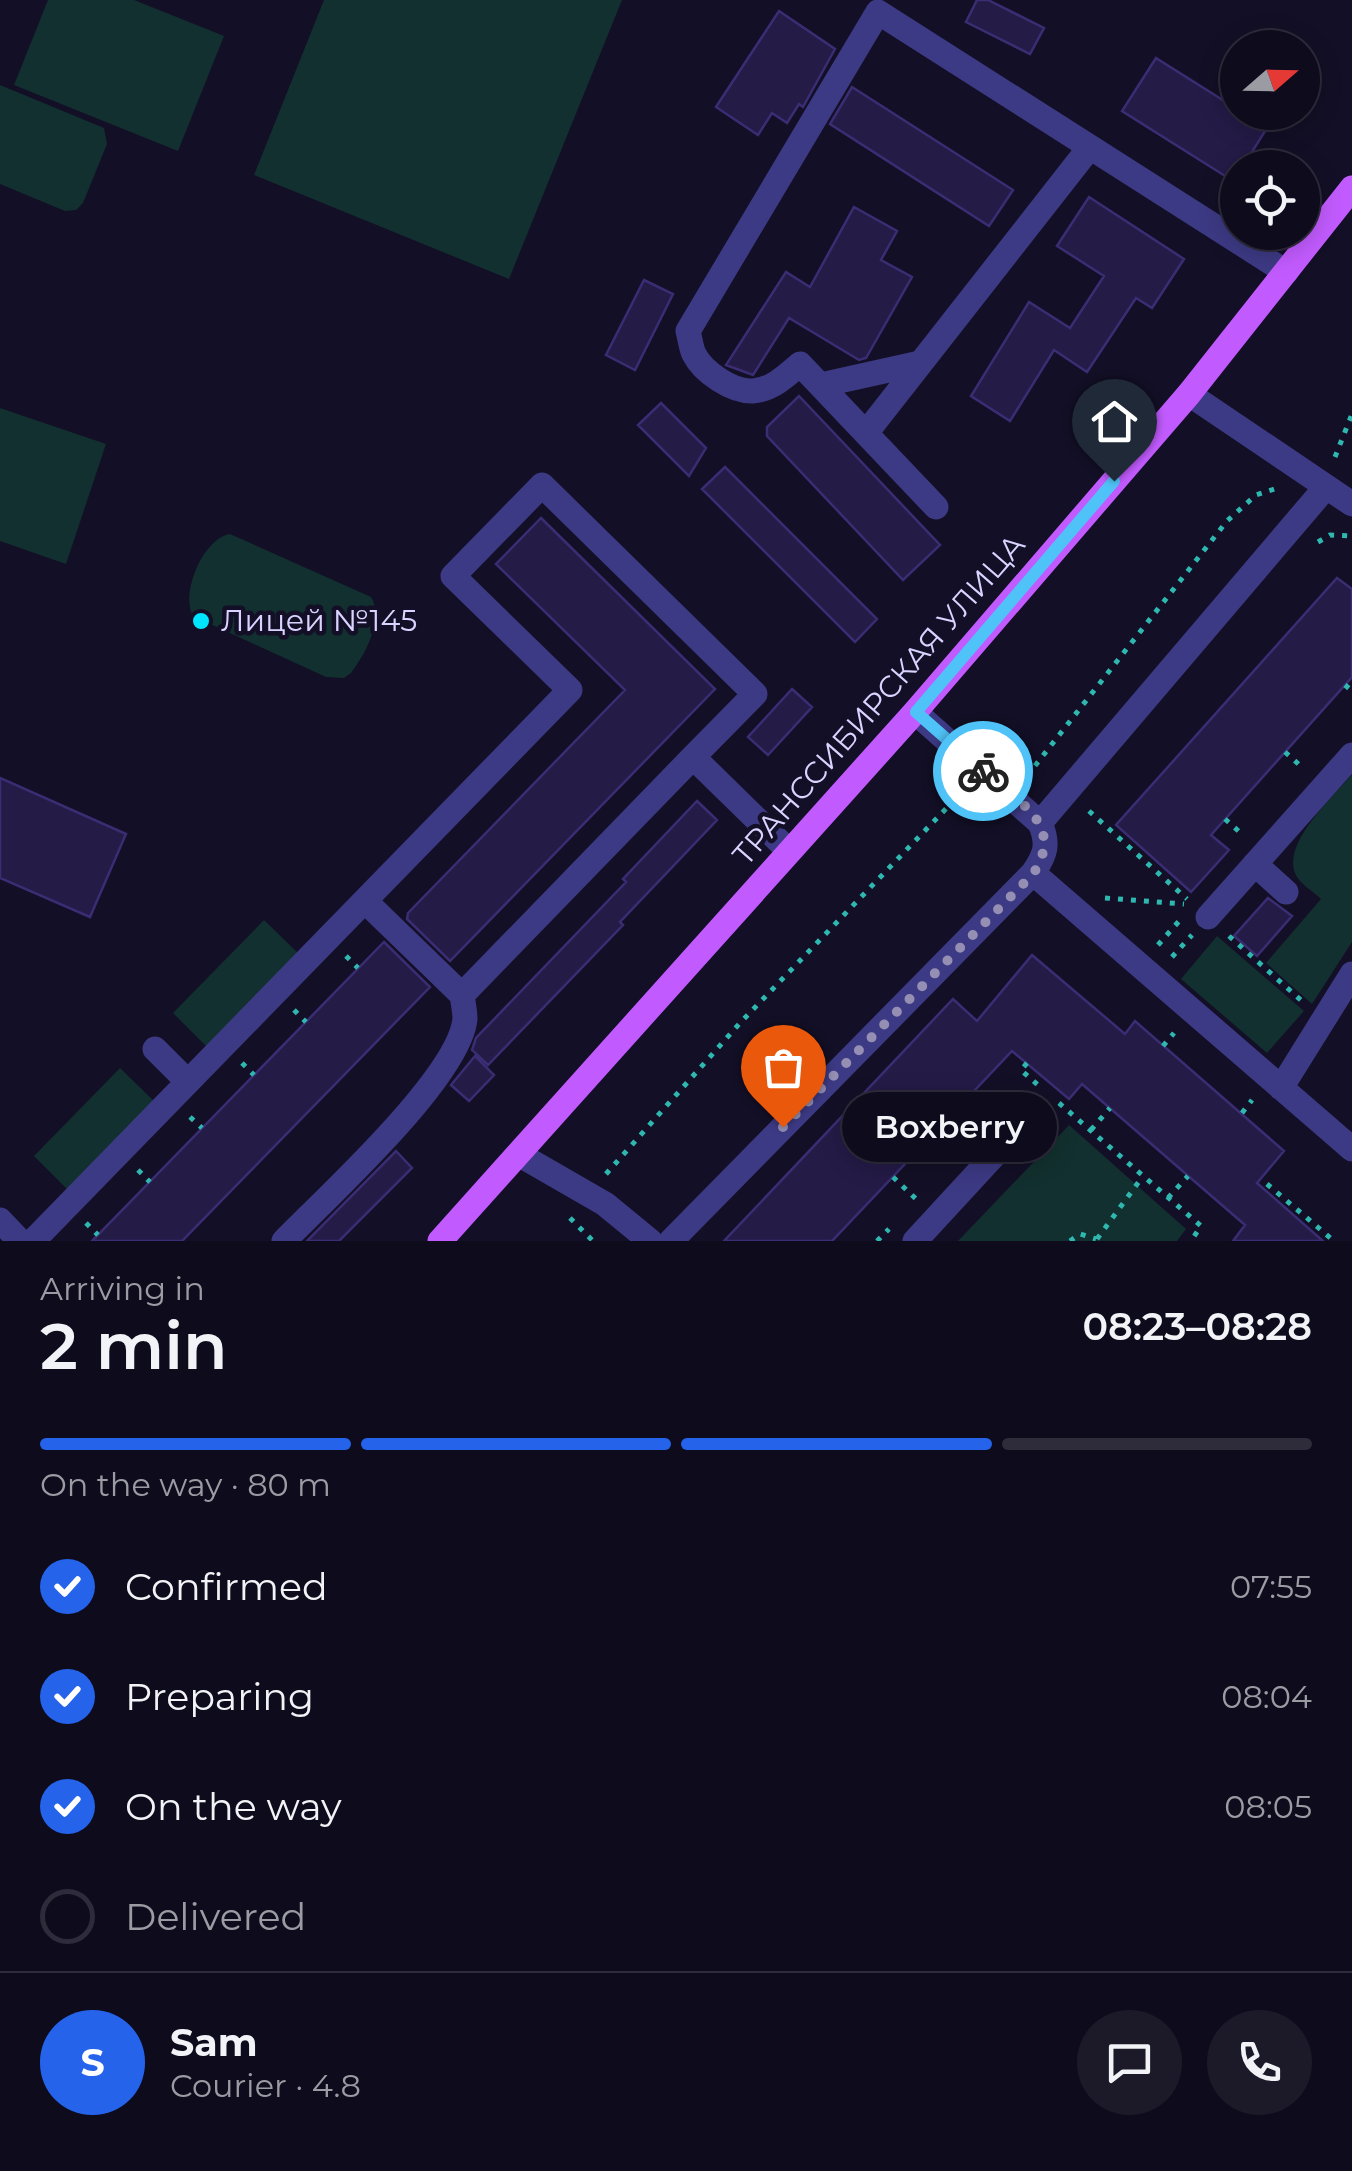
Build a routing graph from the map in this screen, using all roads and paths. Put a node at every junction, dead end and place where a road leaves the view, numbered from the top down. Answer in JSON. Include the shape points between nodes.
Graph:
{"nodes":[{"id":1,"x":1090,"y":147,"type":"junction"},
{"id":2,"x":1352,"y":188,"type":"edge"},
{"id":3,"x":1286,"y":272,"type":"junction"},
{"id":4,"x":920,"y":363,"type":"junction"},
{"id":5,"x":821,"y":385,"type":"junction"},
{"id":6,"x":1189,"y":394,"type":"junction"},
{"id":7,"x":1352,"y":414,"type":"edge"},
{"id":8,"x":866,"y":433,"type":"junction"},
{"id":9,"x":1338,"y":493,"type":"edge"},
{"id":10,"x":936,"y":507,"type":"dead end"},
{"id":11,"x":1345,"y":685,"type":"dead end"},
{"id":12,"x":1352,"y":691,"type":"edge"},
{"id":13,"x":916,"y":712,"type":"junction"},
{"id":14,"x":1285,"y":752,"type":"dead end"},
{"id":15,"x":1352,"y":754,"type":"edge"},
{"id":16,"x":694,"y":757,"type":"junction"},
{"id":17,"x":1298,"y":763,"type":"dead end"},
{"id":18,"x":982,"y":771,"type":"junction"},
{"id":19,"x":1011,"y":796,"type":"junction"},
{"id":20,"x":1225,"y":820,"type":"dead end"},
{"id":21,"x":1082,"y":821,"type":"dead end"},
{"id":22,"x":1040,"y":822,"type":"junction"},
{"id":23,"x":1238,"y":830,"type":"dead end"},
{"id":24,"x":790,"y":851,"type":"junction"},
{"id":25,"x":1255,"y":864,"type":"junction"},
{"id":26,"x":1033,"y":874,"type":"junction"},
{"id":27,"x":1286,"y":892,"type":"dead end"},
{"id":28,"x":1101,"y":898,"type":"dead end"},
{"id":29,"x":365,"y":901,"type":"junction"},
{"id":30,"x":1201,"y":911,"type":"junction"},
{"id":31,"x":343,"y":953,"type":"dead end"},
{"id":32,"x":1151,"y":966,"type":"junction"},
{"id":33,"x":358,"y":968,"type":"dead end"},
{"id":34,"x":1352,"y":974,"type":"edge"},
{"id":35,"x":462,"y":996,"type":"junction"},
{"id":36,"x":290,"y":1006,"type":"dead end"},
{"id":37,"x":1323,"y":1020,"type":"junction"},
{"id":38,"x":306,"y":1022,"type":"dead end"},
{"id":39,"x":1170,"y":1038,"type":"dead end"},
{"id":40,"x":1164,"y":1046,"type":"dead end"},
{"id":41,"x":155,"y":1050,"type":"dead end"},
{"id":42,"x":239,"y":1060,"type":"dead end"},
{"id":43,"x":1027,"y":1063,"type":"dead end"},
{"id":44,"x":254,"y":1075,"type":"dead end"},
{"id":45,"x":188,"y":1082,"type":"junction"},
{"id":46,"x":1281,"y":1088,"type":"junction"},
{"id":47,"x":967,"y":1098,"type":"dead end"},
{"id":48,"x":1248,"y":1106,"type":"dead end"},
{"id":49,"x":1110,"y":1108,"type":"dead end"},
{"id":50,"x":186,"y":1113,"type":"dead end"},
{"id":51,"x":1033,"y":1113,"type":"dead end"},
{"id":52,"x":1242,"y":1113,"type":"dead end"},
{"id":53,"x":991,"y":1120,"type":"dead end"},
{"id":54,"x":202,"y":1128,"type":"dead end"},
{"id":55,"x":1091,"y":1130,"type":"junction"},
{"id":56,"x":1352,"y":1149,"type":"edge"},
{"id":57,"x":520,"y":1155,"type":"junction"},
{"id":58,"x":134,"y":1166,"type":"dead end"},
{"id":59,"x":1144,"y":1176,"type":"junction"},
{"id":60,"x":1188,"y":1176,"type":"dead end"},
{"id":61,"x":892,"y":1177,"type":"dead end"},
{"id":62,"x":150,"y":1182,"type":"dead end"},
{"id":63,"x":599,"y":1182,"type":"dead end"},
{"id":64,"x":1267,"y":1184,"type":"dead end"},
{"id":65,"x":1168,"y":1198,"type":"junction"},
{"id":66,"x":916,"y":1200,"type":"dead end"},
{"id":67,"x":570,"y":1218,"type":"dead end"},
{"id":68,"x":0,"y":1220,"type":"edge"},
{"id":69,"x":82,"y":1220,"type":"dead end"},
{"id":70,"x":98,"y":1235,"type":"dead end"},
{"id":71,"x":1097,"y":1240,"type":"edge"},
{"id":72,"x":1194,"y":1240,"type":"edge"},
{"id":73,"x":20,"y":1241,"type":"edge"},
{"id":74,"x":33,"y":1241,"type":"edge"},
{"id":75,"x":284,"y":1241,"type":"edge"},
{"id":76,"x":440,"y":1241,"type":"edge"},
{"id":77,"x":593,"y":1241,"type":"edge"},
{"id":78,"x":650,"y":1241,"type":"edge"},
{"id":79,"x":671,"y":1241,"type":"edge"},
{"id":80,"x":915,"y":1241,"type":"edge"},
{"id":81,"x":1070,"y":1241,"type":"edge"},
{"id":82,"x":1334,"y":1241,"type":"edge"}],
"edges":[{"from":1,"to":3,"type":"lane"},
{"from":1,"to":4,"type":"lane"},
{"from":1,"to":5,"type":"lane","via":[[878,12],[688,331],[693,353],[708,372],[732,386],[753,391],[779,382],[800,364]]},
{"from":2,"to":3,"type":"main road","name":"ТРАНССИБИРСКАЯ УЛИЦА"},
{"from":3,"to":6,"type":"main road","name":"ТРАНССИБИРСКАЯ УЛИЦА"},
{"from":4,"to":5,"type":"lane"},
{"from":4,"to":8,"type":"lane"},
{"from":5,"to":8,"type":"lane"},
{"from":6,"to":9,"type":"lane"},
{"from":6,"to":13,"type":"main road","name":"ТРАНССИБИРСКАЯ УЛИЦА"},
{"from":7,"to":9,"type":"path","via":[[1329,471]]},
{"from":8,"to":10,"type":"lane"},
{"from":9,"to":19,"type":"path","via":[[1256,495],[1228,520]]},
{"from":9,"to":22,"type":"lane"},
{"from":11,"to":12,"type":"path"},
{"from":13,"to":18,"type":"lane"},
{"from":13,"to":24,"type":"main road","name":"ТРАНССИБИРСКАЯ УЛИЦА"},
{"from":14,"to":17,"type":"path"},
{"from":15,"to":25,"type":"lane"},
{"from":16,"to":24,"type":"lane"},
{"from":16,"to":29,"type":"lane","via":[[755,694],[542,485],[453,576],[570,690]]},
{"from":16,"to":35,"type":"lane"},
{"from":18,"to":19,"type":"lane"},
{"from":18,"to":63,"type":"path","via":[[740,1023]]},
{"from":19,"to":22,"type":"lane"},
{"from":20,"to":23,"type":"path"},
{"from":21,"to":30,"type":"path","via":[[1088,811]]},
{"from":22,"to":26,"type":"lane","via":[[1045,856]]},
{"from":24,"to":57,"type":"main road","name":"ТРАНССИБИРСКАЯ УЛИЦА"},
{"from":25,"to":27,"type":"lane"},
{"from":25,"to":30,"type":"lane"},
{"from":26,"to":32,"type":"lane"},
{"from":26,"to":79,"type":"lane"},
{"from":28,"to":30,"type":"path"},
{"from":29,"to":35,"type":"lane"},
{"from":29,"to":45,"type":"lane"},
{"from":30,"to":32,"type":"path"},
{"from":30,"to":32,"type":"path"},
{"from":30,"to":37,"type":"path"},
{"from":31,"to":33,"type":"path"},
{"from":32,"to":46,"type":"lane"},
{"from":34,"to":37,"type":"lane"},
{"from":35,"to":75,"type":"lane","via":[[465,1018],[457,1046],[430,1090]]},
{"from":36,"to":38,"type":"path"},
{"from":37,"to":46,"type":"lane"},
{"from":39,"to":40,"type":"path"},
{"from":41,"to":45,"type":"lane"},
{"from":42,"to":44,"type":"path"},
{"from":43,"to":55,"type":"path","via":[[1021,1070]]},
{"from":45,"to":74,"type":"lane"},
{"from":46,"to":56,"type":"lane"},
{"from":47,"to":53,"type":"path"},
{"from":48,"to":52,"type":"path"},
{"from":49,"to":55,"type":"path"},
{"from":50,"to":54,"type":"path"},
{"from":51,"to":80,"type":"lane"},
{"from":55,"to":59,"type":"path"},
{"from":57,"to":76,"type":"main road","name":"ТРАНССИБИРСКАЯ УЛИЦА"},
{"from":57,"to":78,"type":"lane","via":[[605,1204]]},
{"from":58,"to":62,"type":"path"},
{"from":59,"to":65,"type":"path"},
{"from":59,"to":71,"type":"path"},
{"from":60,"to":65,"type":"path"},
{"from":61,"to":66,"type":"path"},
{"from":64,"to":82,"type":"path"},
{"from":65,"to":72,"type":"path","via":[[1202,1226]]},
{"from":67,"to":77,"type":"path"},
{"from":68,"to":73,"type":"lane"},
{"from":69,"to":70,"type":"path"},
{"from":71,"to":81,"type":"path","via":[[1080,1234]]}]}
